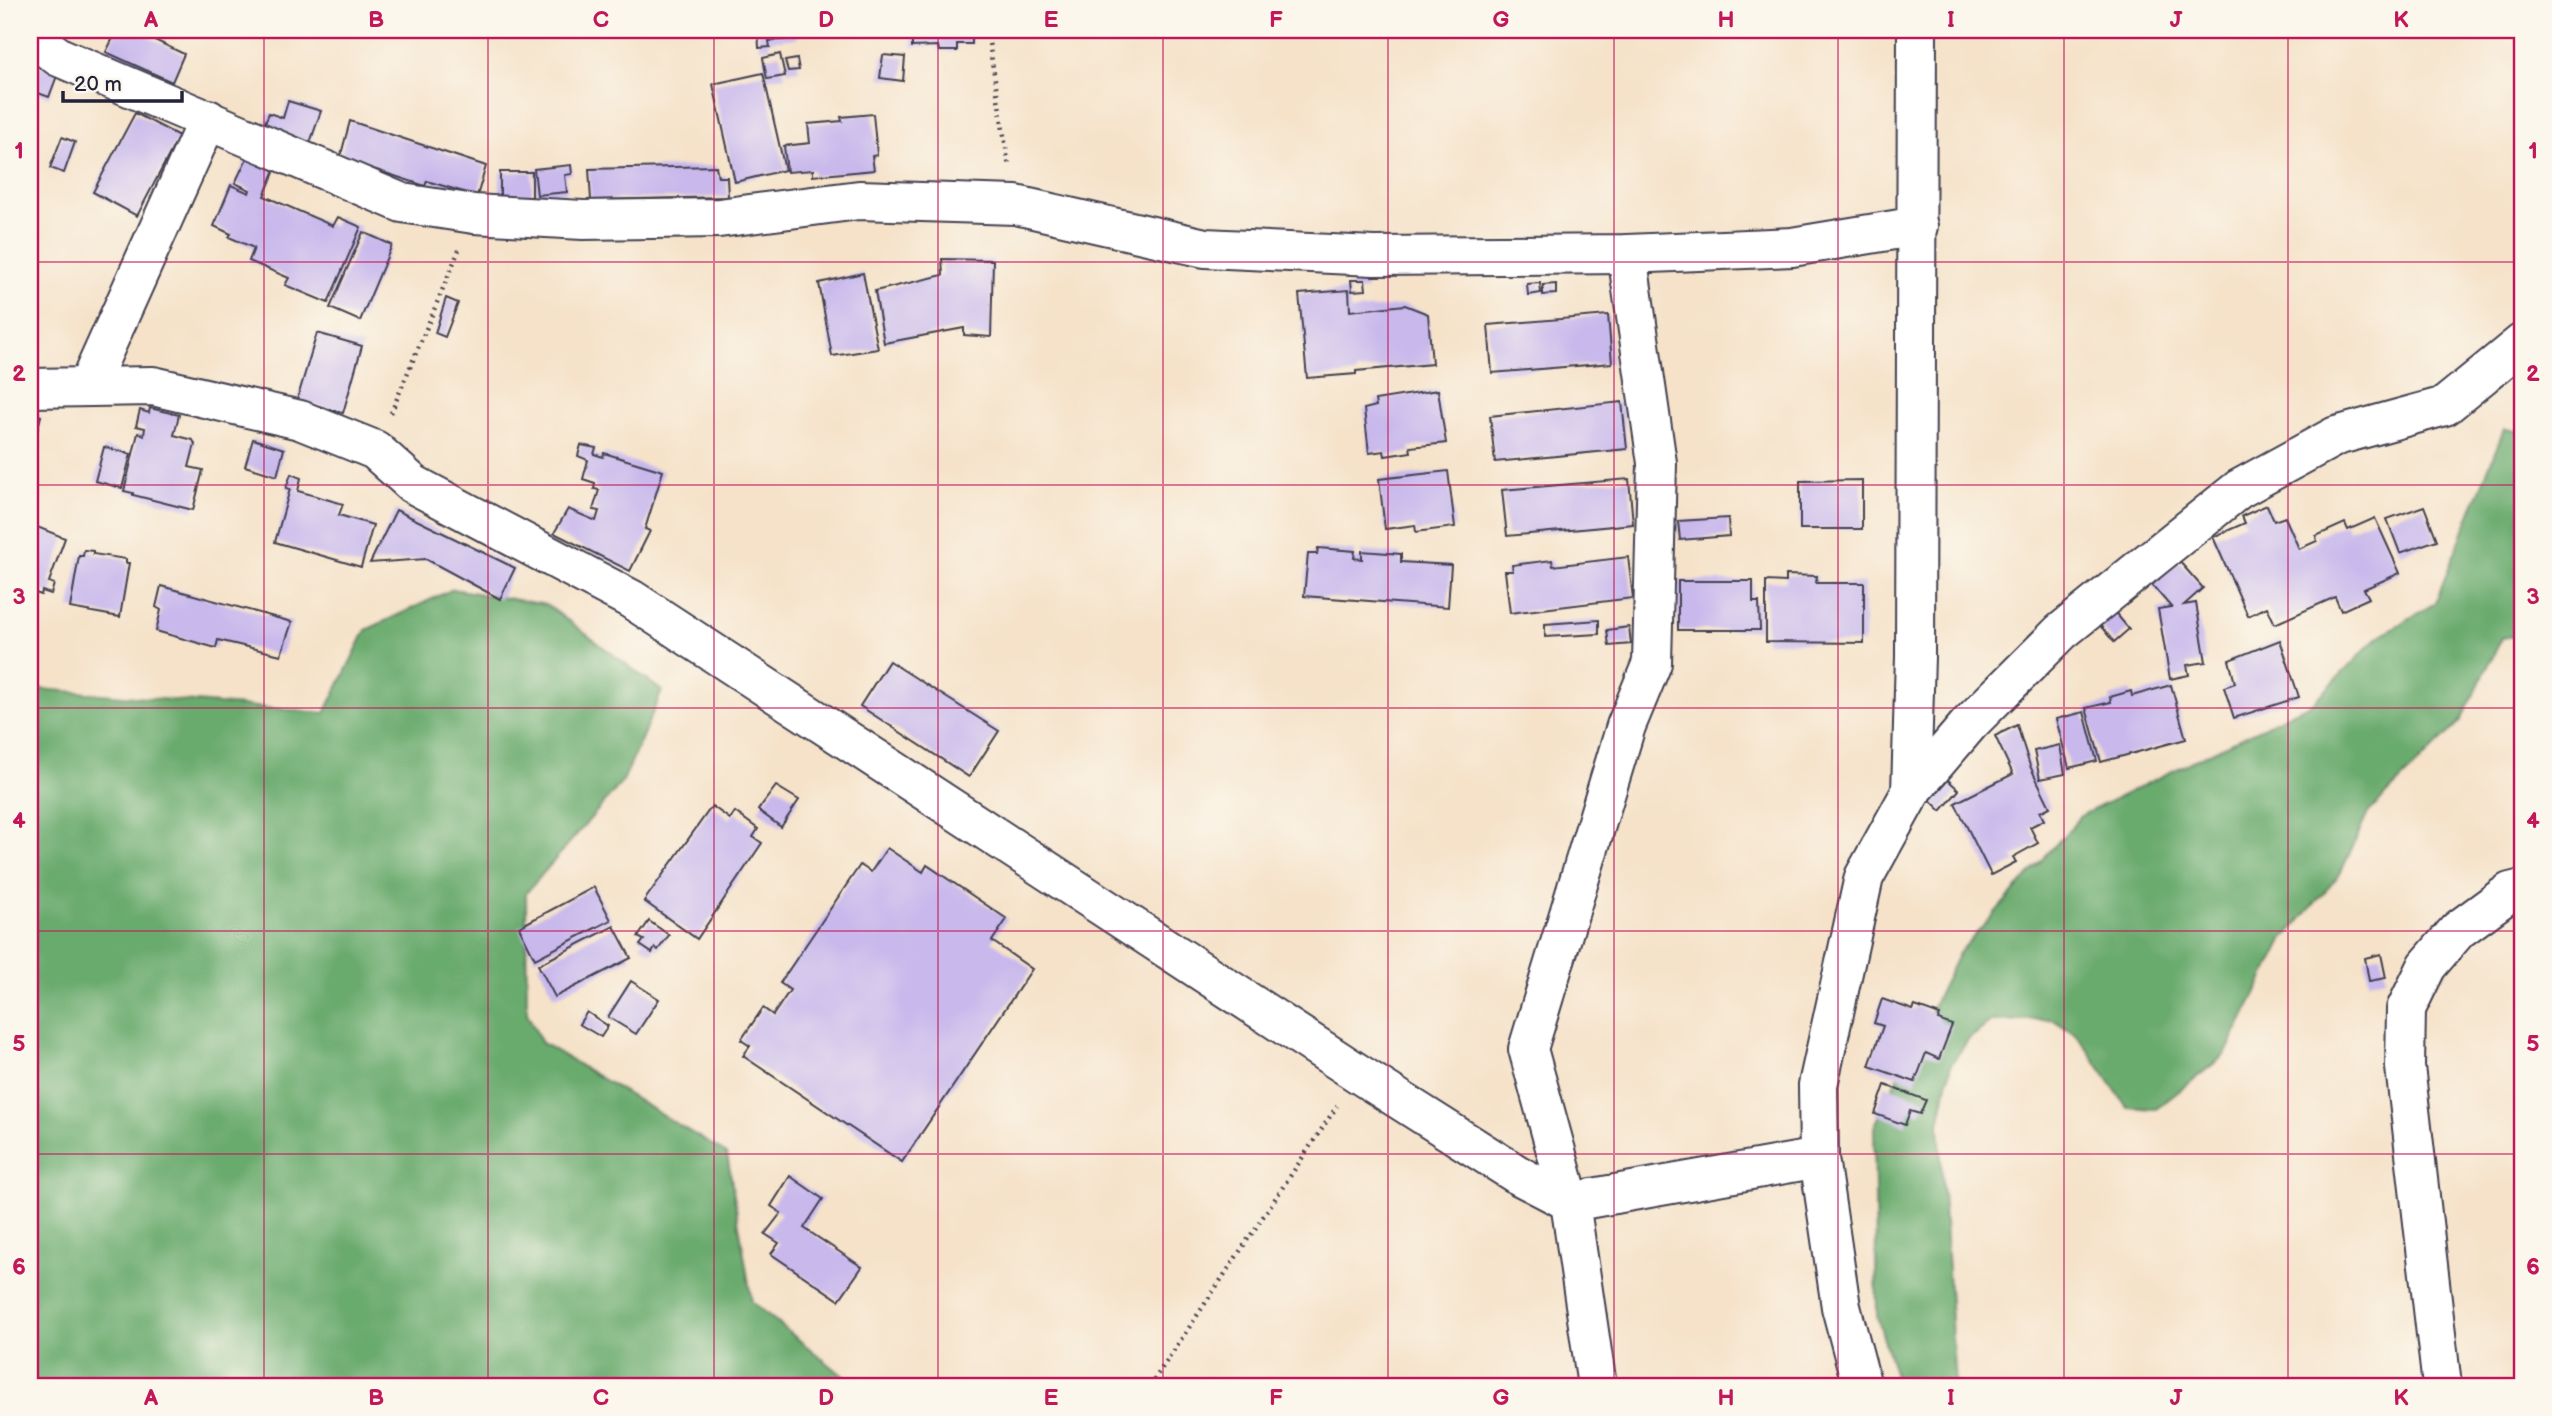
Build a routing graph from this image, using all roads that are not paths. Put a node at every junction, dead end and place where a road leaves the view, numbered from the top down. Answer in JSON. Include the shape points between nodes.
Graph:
{"nodes":[{"id":1,"x":1917,"y":30,"type":"edge"},
{"id":2,"x":30,"y":36,"type":"edge"},
{"id":3,"x":208,"y":119,"type":"junction"},
{"id":4,"x":1918,"y":226,"type":"junction"},
{"id":5,"x":1627,"y":254,"type":"junction"},
{"id":6,"x":2522,"y":343,"type":"edge"},
{"id":7,"x":88,"y":386,"type":"junction"},
{"id":8,"x":30,"y":388,"type":"edge"},
{"id":9,"x":1911,"y":792,"type":"junction"},
{"id":10,"x":2522,"y":889,"type":"edge"},
{"id":11,"x":1819,"y":1158,"type":"junction"},
{"id":12,"x":1570,"y":1202,"type":"junction"},
{"id":13,"x":1597,"y":1386,"type":"edge"},
{"id":14,"x":1862,"y":1386,"type":"edge"},
{"id":15,"x":2442,"y":1386,"type":"edge"}],
"edges":[{"from":1,"to":4,"type":"street"},
{"from":2,"to":3,"type":"street","via":[[59,57]]},
{"from":3,"to":5,"type":"street","via":[[402,203],[474,214],[597,220],[719,218],[859,200],[1016,205],[1205,248],[1374,256]]},
{"from":3,"to":7,"type":"street"},
{"from":4,"to":5,"type":"street","via":[[1792,247]]},
{"from":4,"to":9,"type":"street"},
{"from":5,"to":12,"type":"street","via":[[1657,463],[1652,663],[1626,726],[1528,1049]]},
{"from":6,"to":9,"type":"street","via":[[2445,406],[2336,436],[2239,489],[2061,632],[1969,724]]},
{"from":7,"to":8,"type":"street"},
{"from":7,"to":12,"type":"street","via":[[153,386],[300,420],[375,450],[413,484],[631,599],[1359,1073],[1518,1175]]},
{"from":9,"to":11,"type":"street","via":[[1864,877],[1818,1085]]},
{"from":10,"to":15,"type":"street","via":[[2510,892],[2458,930],[2427,966],[2406,1009],[2405,1067]]},
{"from":11,"to":12,"type":"street"},
{"from":11,"to":14,"type":"street","via":[[1840,1307]]},
{"from":12,"to":13,"type":"street"}]}
